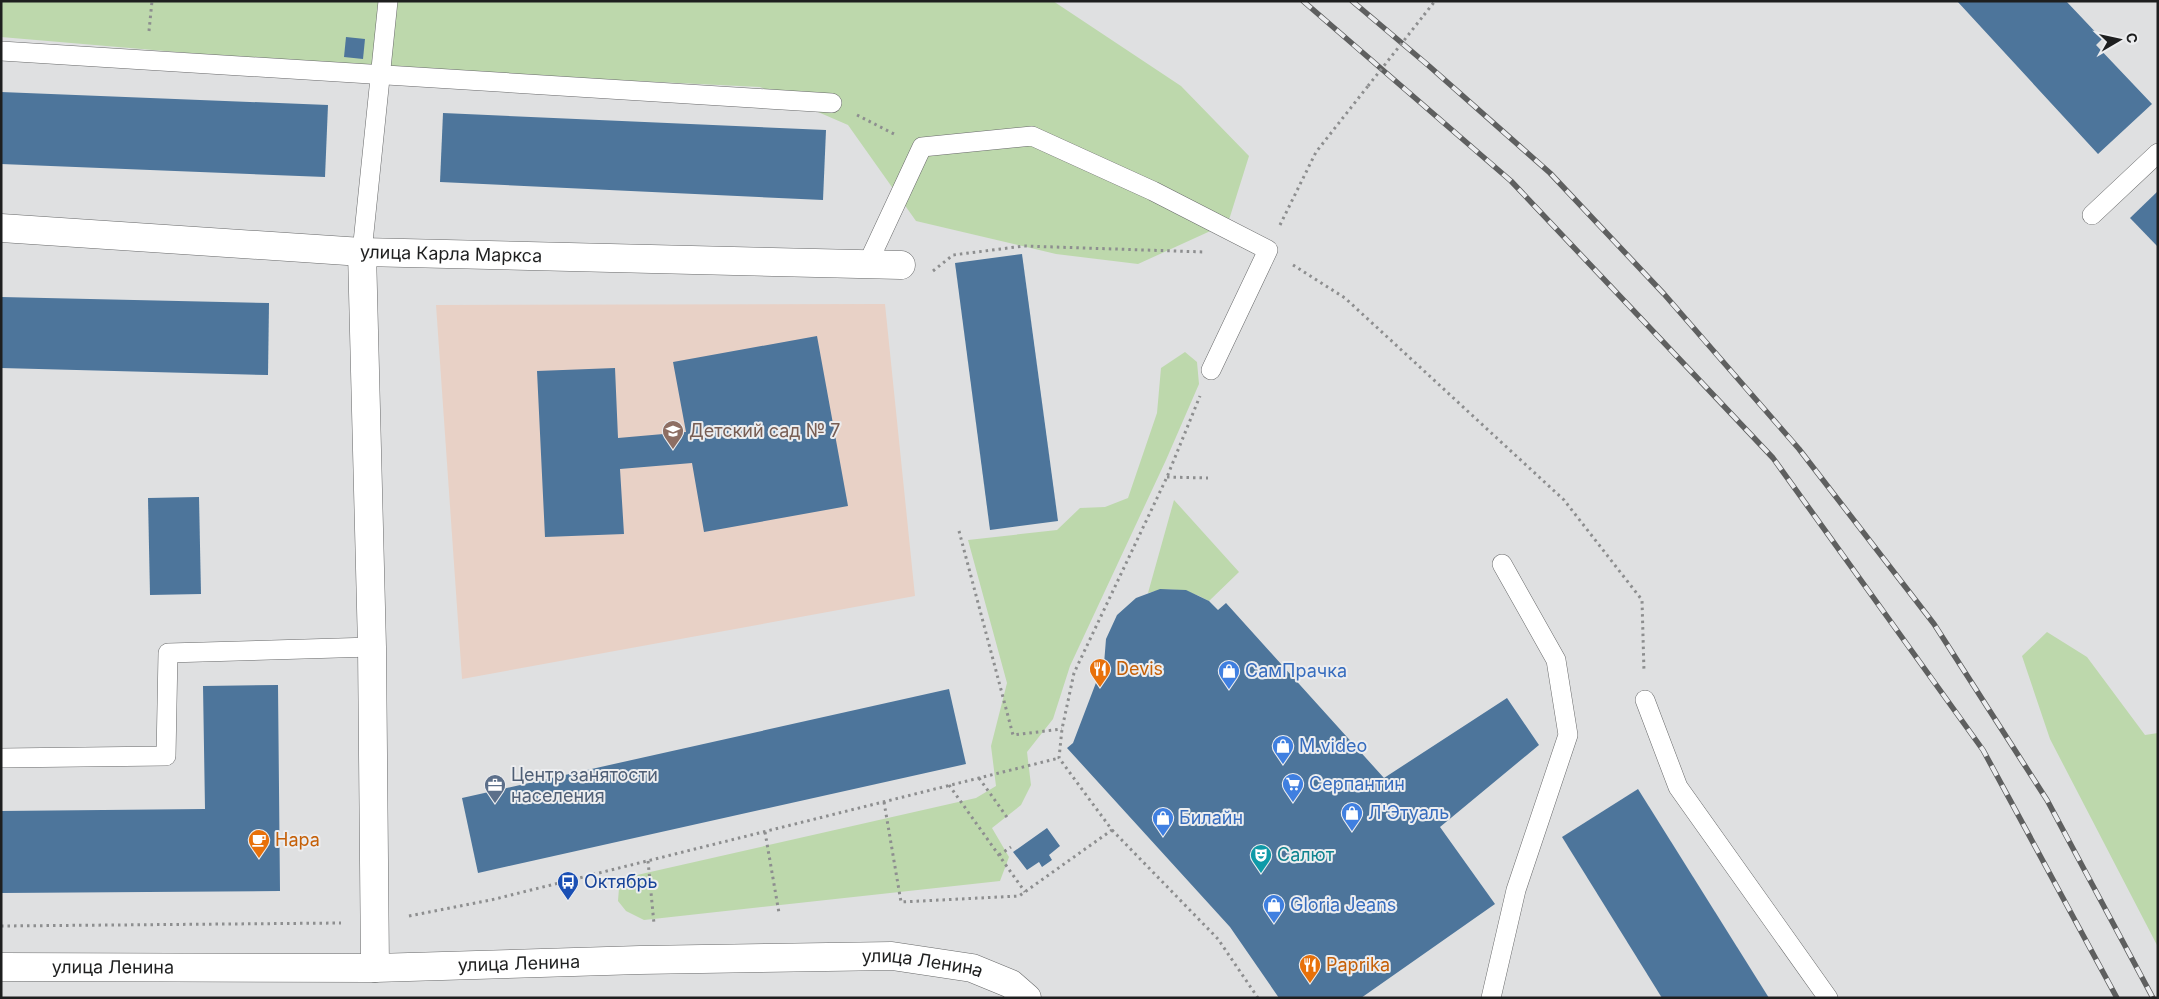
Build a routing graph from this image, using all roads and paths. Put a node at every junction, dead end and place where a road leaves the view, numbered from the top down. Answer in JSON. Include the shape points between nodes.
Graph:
{"nodes":[{"id":1,"x":388,"y":1,"type":"edge"},
{"id":2,"x":1435,"y":1,"type":"edge"},
{"id":3,"x":1,"y":51,"type":"edge"},
{"id":4,"x":380,"y":75,"type":"junction"},
{"id":5,"x":832,"y":103,"type":"joint"},
{"id":6,"x":922,"y":147,"type":"junction"},
{"id":7,"x":2158,"y":153,"type":"edge"},
{"id":8,"x":2092,"y":215,"type":"dead end"},
{"id":9,"x":1,"y":228,"type":"edge"},
{"id":10,"x":1247,"y":239,"type":"junction"},
{"id":11,"x":1268,"y":250,"type":"junction"},
{"id":12,"x":362,"y":252,"type":"junction"},
{"id":13,"x":867,"y":265,"type":"junction"},
{"id":14,"x":901,"y":265,"type":"dead end"},
{"id":15,"x":927,"y":276,"type":"dead end"},
{"id":16,"x":1211,"y":370,"type":"joint"},
{"id":17,"x":1167,"y":477,"type":"junction"},
{"id":18,"x":1208,"y":478,"type":"dead end"},
{"id":19,"x":959,"y":531,"type":"dead end"},
{"id":20,"x":1502,"y":564,"type":"dead end"},
{"id":21,"x":372,"y":647,"type":"junction"},
{"id":22,"x":1645,"y":700,"type":"joint"},
{"id":23,"x":1062,"y":729,"type":"junction"},
{"id":24,"x":1,"y":758,"type":"edge"},
{"id":25,"x":1059,"y":758,"type":"junction"},
{"id":26,"x":979,"y":778,"type":"junction"},
{"id":27,"x":949,"y":785,"type":"junction"},
{"id":28,"x":884,"y":802,"type":"junction"},
{"id":29,"x":1010,"y":820,"type":"dead end"},
{"id":30,"x":1112,"y":830,"type":"junction"},
{"id":31,"x":764,"y":832,"type":"junction"},
{"id":32,"x":1010,"y":847,"type":"dead end"},
{"id":33,"x":999,"y":856,"type":"junction"},
{"id":34,"x":648,"y":861,"type":"junction"},
{"id":35,"x":1024,"y":892,"type":"junction"},
{"id":36,"x":779,"y":913,"type":"dead end"},
{"id":37,"x":375,"y":923,"type":"junction"},
{"id":38,"x":654,"y":924,"type":"dead end"},
{"id":39,"x":1,"y":926,"type":"edge"},
{"id":40,"x":1,"y":967,"type":"edge"},
{"id":41,"x":375,"y":968,"type":"junction"},
{"id":42,"x":1027,"y":998,"type":"edge"},
{"id":43,"x":1258,"y":998,"type":"edge"},
{"id":44,"x":1491,"y":998,"type":"edge"},
{"id":45,"x":1828,"y":998,"type":"edge"}],
"edges":[{"from":1,"to":4,"type":"lane"},
{"from":2,"to":11,"type":"path","bridge":true,"via":[[1316,152]]},
{"from":3,"to":4,"type":"lane"},
{"from":4,"to":5,"type":"lane"},
{"from":4,"to":12,"type":"lane"},
{"from":5,"to":6,"type":"path"},
{"from":6,"to":10,"type":"lane","via":[[1032,136],[1153,191]]},
{"from":6,"to":13,"type":"lane"},
{"from":7,"to":8,"type":"lane"},
{"from":9,"to":12,"type":"street","name":"улица Карла Маркса"},
{"from":10,"to":11,"type":"lane"},
{"from":10,"to":15,"type":"path","via":[[1225,252],[1024,246],[953,255]]},
{"from":11,"to":16,"type":"lane"},
{"from":11,"to":22,"type":"path","via":[[1345,298],[1564,500],[1642,600]]},
{"from":12,"to":13,"type":"street","name":"улица Карла Маркса"},
{"from":12,"to":21,"type":"street"},
{"from":13,"to":14,"type":"street","name":"улица Карла Маркса"},
{"from":16,"to":17,"type":"path"},
{"from":17,"to":18,"type":"path"},
{"from":17,"to":23,"type":"path","via":[[1074,673]]},
{"from":19,"to":23,"type":"path","via":[[1013,735]]},
{"from":20,"to":44,"type":"lane","via":[[1556,660],[1568,735],[1516,890]]},
{"from":21,"to":24,"type":"lane","via":[[168,653],[166,756]]},
{"from":21,"to":37,"type":"street"},
{"from":22,"to":45,"type":"lane","via":[[1678,787]]},
{"from":23,"to":25,"type":"path"},
{"from":25,"to":26,"type":"path"},
{"from":25,"to":30,"type":"path"},
{"from":26,"to":27,"type":"path"},
{"from":26,"to":29,"type":"path"},
{"from":27,"to":28,"type":"path"},
{"from":27,"to":33,"type":"path"},
{"from":28,"to":31,"type":"path"},
{"from":28,"to":35,"type":"path","via":[[901,902],[1019,896]]},
{"from":30,"to":35,"type":"path"},
{"from":30,"to":43,"type":"path","via":[[1218,939]]},
{"from":31,"to":34,"type":"path"},
{"from":31,"to":36,"type":"path"},
{"from":32,"to":33,"type":"path"},
{"from":33,"to":35,"type":"path"},
{"from":34,"to":37,"type":"path","via":[[492,900]]},
{"from":34,"to":38,"type":"path"},
{"from":37,"to":39,"type":"path"},
{"from":37,"to":41,"type":"street"},
{"from":40,"to":41,"type":"street","name":"улица Ленина"},
{"from":41,"to":42,"type":"street","name":"улица Ленина","via":[[892,956],[972,968],[1011,984]]}]}
